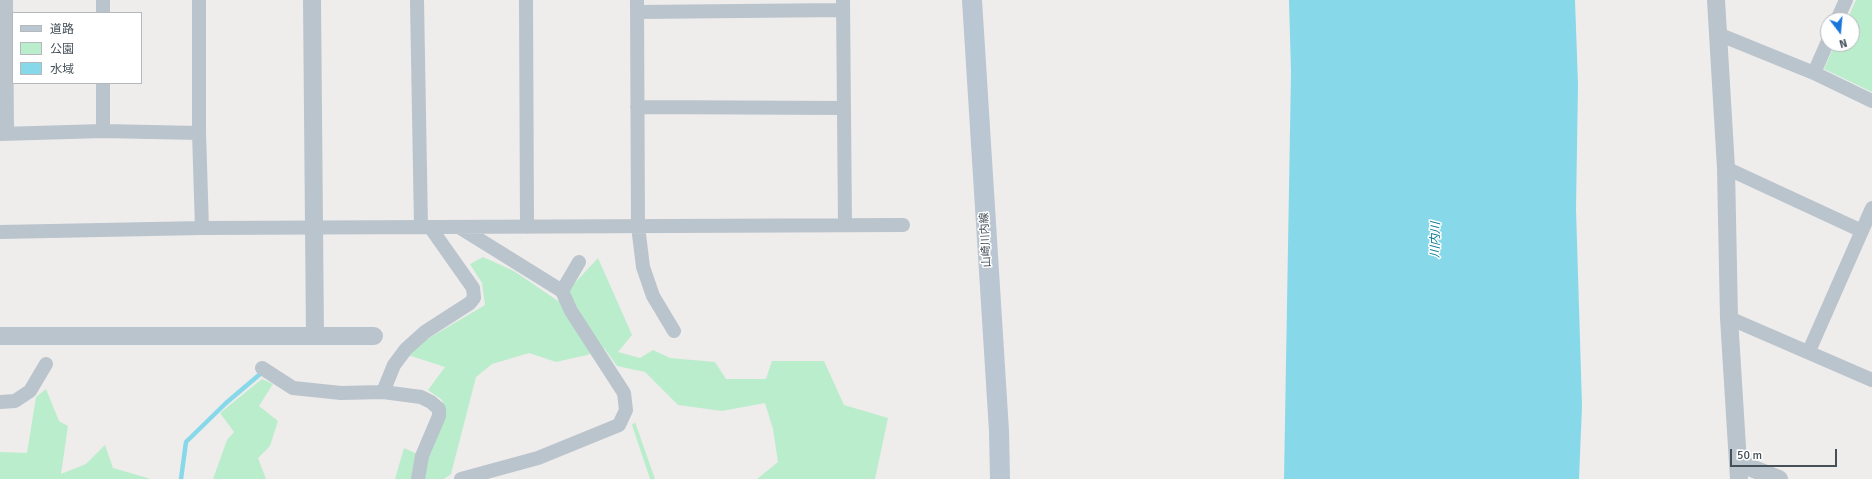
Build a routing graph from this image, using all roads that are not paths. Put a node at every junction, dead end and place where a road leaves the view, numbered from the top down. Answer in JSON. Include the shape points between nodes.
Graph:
{"nodes":[{"id":1,"x":6,"y":0,"type":"edge"},
{"id":2,"x":103,"y":0,"type":"edge"},
{"id":3,"x":199,"y":0,"type":"edge"},
{"id":4,"x":312,"y":0,"type":"edge"},
{"id":5,"x":417,"y":0,"type":"edge"},
{"id":6,"x":526,"y":0,"type":"edge"},
{"id":7,"x":972,"y":0,"type":"edge"},
{"id":8,"x":1716,"y":0,"type":"edge"},
{"id":9,"x":1846,"y":0,"type":"edge"},
{"id":10,"x":843,"y":5,"type":"edge"},
{"id":11,"x":637,"y":6,"type":"edge"},
{"id":12,"x":746,"y":6,"type":"edge"},
{"id":13,"x":103,"y":12,"type":"edge"},
{"id":14,"x":1841,"y":12,"type":"edge"},
{"id":15,"x":10,"y":22,"type":"edge"},
{"id":16,"x":1718,"y":34,"type":"junction"},
{"id":17,"x":1823,"y":52,"type":"edge"},
{"id":18,"x":1814,"y":74,"type":"junction"},
{"id":19,"x":103,"y":84,"type":"edge"},
{"id":20,"x":1872,"y":101,"type":"edge"},
{"id":21,"x":637,"y":107,"type":"junction"},
{"id":22,"x":844,"y":108,"type":"junction"},
{"id":23,"x":103,"y":131,"type":"junction"},
{"id":24,"x":199,"y":133,"type":"junction"},
{"id":25,"x":3,"y":134,"type":"edge"},
{"id":26,"x":1726,"y":168,"type":"junction"},
{"id":27,"x":1872,"y":208,"type":"edge"},
{"id":28,"x":845,"y":225,"type":"junction"},
{"id":29,"x":903,"y":225,"type":"dead end"},
{"id":30,"x":638,"y":226,"type":"junction"},
{"id":31,"x":426,"y":227,"type":"junction"},
{"id":32,"x":459,"y":227,"type":"junction"},
{"id":33,"x":528,"y":227,"type":"junction"},
{"id":34,"x":202,"y":228,"type":"junction"},
{"id":35,"x":314,"y":228,"type":"junction"},
{"id":36,"x":1862,"y":231,"type":"junction"},
{"id":37,"x":0,"y":232,"type":"edge"},
{"id":38,"x":580,"y":262,"type":"dead end"},
{"id":39,"x":562,"y":292,"type":"junction"},
{"id":40,"x":1729,"y":318,"type":"junction"},
{"id":41,"x":674,"y":331,"type":"dead end"},
{"id":42,"x":0,"y":336,"type":"edge"},
{"id":43,"x":315,"y":336,"type":"junction"},
{"id":44,"x":374,"y":336,"type":"dead end"},
{"id":45,"x":1809,"y":351,"type":"junction"},
{"id":46,"x":46,"y":364,"type":"dead end"},
{"id":47,"x":262,"y":368,"type":"dead end"},
{"id":48,"x":1872,"y":380,"type":"edge"},
{"id":49,"x":383,"y":392,"type":"junction"},
{"id":50,"x":0,"y":402,"type":"edge"},
{"id":51,"x":1739,"y":471,"type":"edge"},
{"id":52,"x":418,"y":479,"type":"edge"},
{"id":53,"x":461,"y":479,"type":"edge"},
{"id":54,"x":1000,"y":479,"type":"edge"},
{"id":55,"x":1779,"y":479,"type":"edge"}],
"edges":[{"from":1,"to":15,"type":"street"},
{"from":2,"to":13,"type":"street"},
{"from":3,"to":24,"type":"street"},
{"from":4,"to":35,"type":"street"},
{"from":5,"to":31,"type":"street"},
{"from":6,"to":33,"type":"street"},
{"from":7,"to":54,"type":"main road","name":"山崎川内線"},
{"from":8,"to":16,"type":"street"},
{"from":9,"to":14,"type":"street"},
{"from":10,"to":12,"type":"street"},
{"from":10,"to":22,"type":"street"},
{"from":11,"to":12,"type":"street"},
{"from":11,"to":21,"type":"street"},
{"from":15,"to":25,"type":"street"},
{"from":16,"to":18,"type":"street"},
{"from":16,"to":26,"type":"street"},
{"from":17,"to":18,"type":"street"},
{"from":18,"to":20,"type":"street"},
{"from":19,"to":23,"type":"street"},
{"from":21,"to":22,"type":"street"},
{"from":21,"to":30,"type":"street"},
{"from":22,"to":28,"type":"street"},
{"from":23,"to":24,"type":"street"},
{"from":23,"to":25,"type":"street"},
{"from":24,"to":34,"type":"street"},
{"from":26,"to":36,"type":"street"},
{"from":26,"to":40,"type":"street"},
{"from":27,"to":36,"type":"street"},
{"from":28,"to":29,"type":"street"},
{"from":28,"to":30,"type":"street"},
{"from":30,"to":33,"type":"street"},
{"from":30,"to":41,"type":"street","via":[[643,267],[653,296]]},
{"from":31,"to":32,"type":"street"},
{"from":31,"to":35,"type":"street"},
{"from":31,"to":49,"type":"street","via":[[473,288],[474,298],[425,332],[406,349],[394,365]]},
{"from":32,"to":33,"type":"street"},
{"from":32,"to":39,"type":"street"},
{"from":34,"to":35,"type":"street"},
{"from":34,"to":37,"type":"street"},
{"from":35,"to":43,"type":"street"},
{"from":36,"to":45,"type":"street"},
{"from":38,"to":39,"type":"street"},
{"from":39,"to":53,"type":"street","via":[[571,311],[624,393],[626,410],[619,425],[538,458]]},
{"from":40,"to":45,"type":"street"},
{"from":40,"to":51,"type":"street"},
{"from":42,"to":43,"type":"street"},
{"from":43,"to":44,"type":"street"},
{"from":45,"to":48,"type":"street"},
{"from":46,"to":50,"type":"street","via":[[30,391],[15,401]]},
{"from":47,"to":49,"type":"street","via":[[293,388],[341,394]]},
{"from":49,"to":52,"type":"street","via":[[421,397],[439,409],[439,416],[422,456]]},
{"from":51,"to":55,"type":"street"}]}
